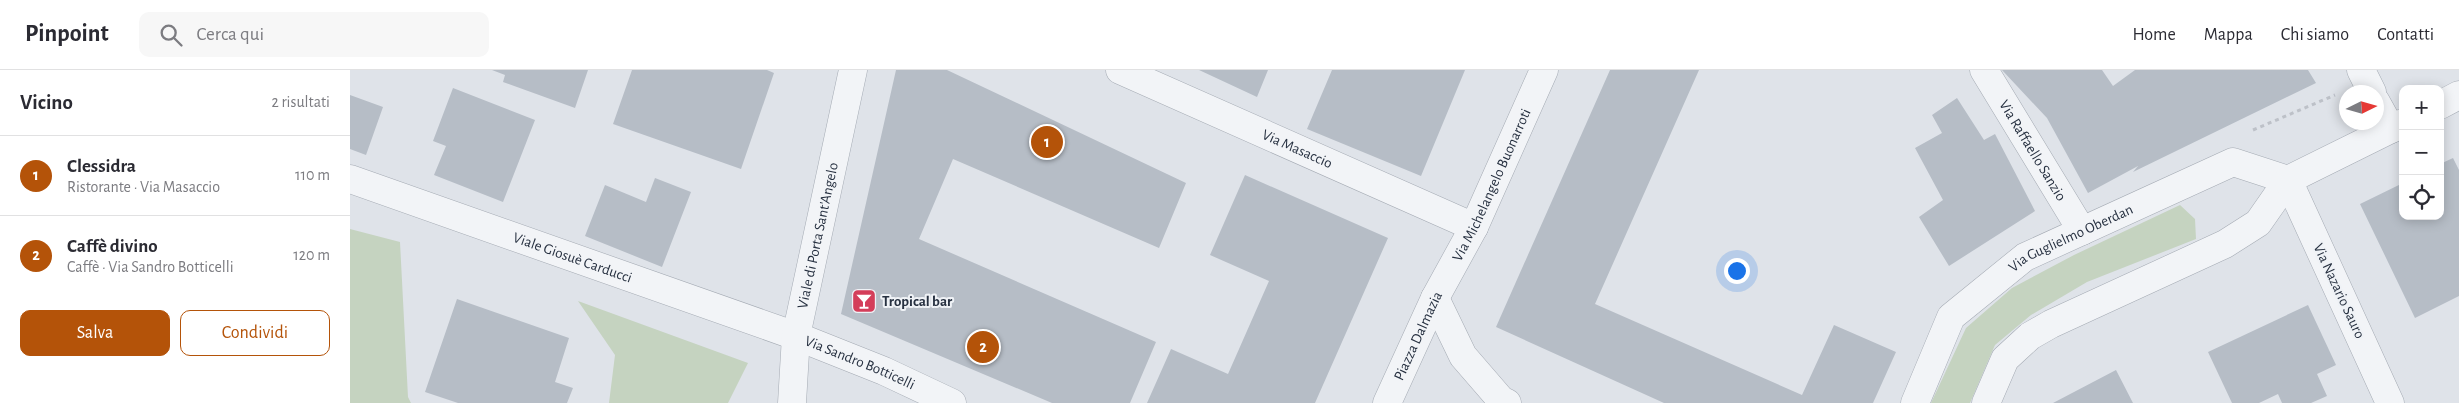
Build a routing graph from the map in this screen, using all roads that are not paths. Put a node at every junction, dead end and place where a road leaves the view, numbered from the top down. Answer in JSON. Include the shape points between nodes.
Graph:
{"nodes":[{"id":1,"x":852,"y":70,"type":"edge"},
{"id":2,"x":1120,"y":70,"type":"edge"},
{"id":3,"x":1544,"y":70,"type":"edge"},
{"id":4,"x":1984,"y":70,"type":"edge"},
{"id":5,"x":2361,"y":70,"type":"edge"},
{"id":6,"x":2368,"y":85,"type":"edge"},
{"id":7,"x":2459,"y":96,"type":"edge"},
{"id":8,"x":2444,"y":103,"type":"edge"},
{"id":9,"x":2384,"y":111,"type":"edge"},
{"id":10,"x":2397,"y":126,"type":"edge"},
{"id":11,"x":350,"y":179,"type":"edge"},
{"id":12,"x":2288,"y":180,"type":"junction"},
{"id":13,"x":1474,"y":227,"type":"junction"},
{"id":14,"x":2082,"y":231,"type":"junction"},
{"id":15,"x":1436,"y":298,"type":"junction"},
{"id":16,"x":796,"y":336,"type":"junction"},
{"id":17,"x":1495,"y":402,"type":"edge"},
{"id":18,"x":792,"y":403,"type":"edge"},
{"id":19,"x":952,"y":403,"type":"edge"},
{"id":20,"x":1387,"y":403,"type":"edge"},
{"id":21,"x":1915,"y":403,"type":"edge"},
{"id":22,"x":1986,"y":403,"type":"edge"},
{"id":23,"x":2390,"y":403,"type":"edge"}],
"edges":[{"from":1,"to":16,"type":"street","name":"Viale di Porta Sant'Angelo"},
{"from":2,"to":13,"type":"street","name":"Via Masaccio"},
{"from":3,"to":13,"type":"street","name":"Via Michelangelo Buonarroti"},
{"from":4,"to":14,"type":"street","name":"Via Raffaello Sanzio"},
{"from":5,"to":6,"type":"street"},
{"from":7,"to":8,"type":"street"},
{"from":9,"to":10,"type":"street"},
{"from":10,"to":12,"type":"street"},
{"from":11,"to":16,"type":"street","name":"Viale Giosuè Carducci"},
{"from":12,"to":14,"type":"street","name":"Via Guglielmo Oberdan","via":[[2233,162]]},
{"from":12,"to":22,"type":"street","via":[[2258,223],[2225,244],[2030,336],[2005,359]]},
{"from":12,"to":23,"type":"street","name":"Via Nazario Sauro"},
{"from":13,"to":15,"type":"street","name":"Via Michelangelo Buonarroti"},
{"from":14,"to":21,"type":"street","name":"Via Guglielmo Oberdan","via":[[2025,257],[1951,317]]},
{"from":15,"to":17,"type":"street","name":"Piazza Dalmazia","via":[[1464,356]]},
{"from":15,"to":20,"type":"street","name":"Piazza Dalmazia"},
{"from":16,"to":18,"type":"street","name":"Viale di Porta Sant'Angelo"},
{"from":16,"to":19,"type":"street","name":"Via Sandro Botticelli","via":[[884,371]]}]}
